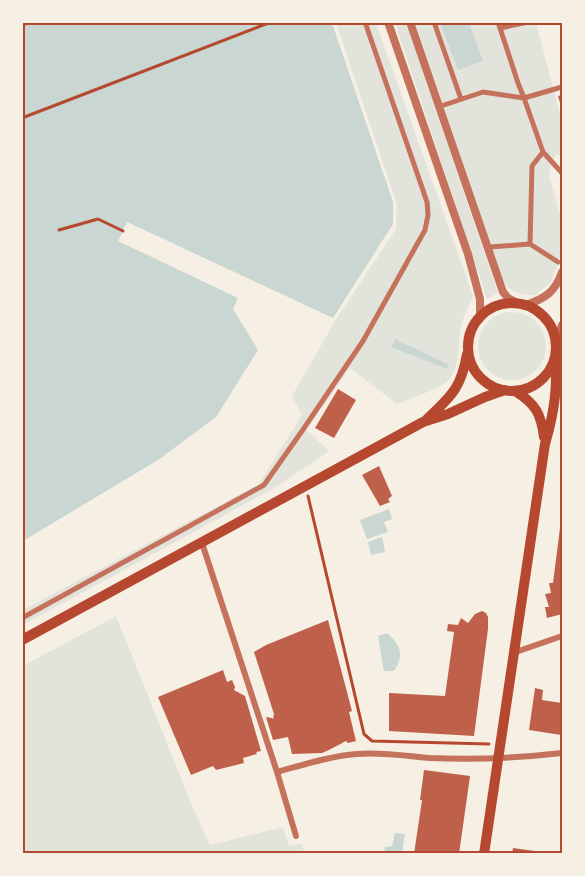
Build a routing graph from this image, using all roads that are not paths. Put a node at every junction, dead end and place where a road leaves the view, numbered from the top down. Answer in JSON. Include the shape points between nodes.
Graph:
{"nodes":[{"id":1,"x":365,"y":22,"type":"edge"},
{"id":2,"x":388,"y":22,"type":"edge"},
{"id":3,"x":410,"y":22,"type":"edge"},
{"id":4,"x":434,"y":22,"type":"edge"},
{"id":5,"x":528,"y":22,"type":"edge"},
{"id":6,"x":499,"y":25,"type":"edge"},
{"id":7,"x":562,"y":87,"type":"edge"},
{"id":8,"x":524,"y":98,"type":"junction"},
{"id":9,"x":461,"y":99,"type":"junction"},
{"id":10,"x":444,"y":105,"type":"dead end"},
{"id":11,"x":543,"y":152,"type":"junction"},
{"id":12,"x":562,"y":173,"type":"edge"},
{"id":13,"x":530,"y":244,"type":"junction"},
{"id":14,"x":490,"y":247,"type":"dead end"},
{"id":15,"x":558,"y":262,"type":"dead end"},
{"id":16,"x":562,"y":272,"type":"edge"},
{"id":17,"x":521,"y":304,"type":"junction"},
{"id":18,"x":480,"y":317,"type":"junction"},
{"id":19,"x":562,"y":325,"type":"edge"},
{"id":20,"x":468,"y":350,"type":"junction"},
{"id":21,"x":556,"y":350,"type":"junction"},
{"id":22,"x":510,"y":391,"type":"junction"},
{"id":23,"x":423,"y":422,"type":"junction"},
{"id":24,"x":545,"y":444,"type":"junction"},
{"id":25,"x":202,"y":543,"type":"junction"},
{"id":26,"x":22,"y":618,"type":"edge"},
{"id":27,"x":562,"y":636,"type":"edge"},
{"id":28,"x":22,"y":640,"type":"edge"},
{"id":29,"x":513,"y":653,"type":"junction"},
{"id":30,"x":562,"y":753,"type":"edge"},
{"id":31,"x":498,"y":759,"type":"junction"},
{"id":32,"x":277,"y":772,"type":"junction"},
{"id":33,"x":296,"y":836,"type":"dead end"},
{"id":34,"x":484,"y":854,"type":"edge"}],
"edges":[{"from":1,"to":26,"type":"street","via":[[427,202],[428,215],[425,230],[363,341],[264,485]]},
{"from":2,"to":18,"type":"street","via":[[468,254],[480,299]]},
{"from":3,"to":17,"type":"street","via":[[503,292]]},
{"from":4,"to":9,"type":"street"},
{"from":5,"to":6,"type":"street"},
{"from":6,"to":8,"type":"street"},
{"from":7,"to":8,"type":"street"},
{"from":8,"to":9,"type":"street","via":[[483,92]]},
{"from":8,"to":11,"type":"street"},
{"from":9,"to":10,"type":"street"},
{"from":11,"to":12,"type":"street"},
{"from":11,"to":13,"type":"street","via":[[532,166]]},
{"from":13,"to":14,"type":"street"},
{"from":13,"to":15,"type":"street"},
{"from":16,"to":17,"type":"street","via":[[550,293]]},
{"from":17,"to":18,"type":"main road","via":[[501,304]]},
{"from":17,"to":21,"type":"main road","via":[[536,309],[548,320]]},
{"from":18,"to":20,"type":"main road","via":[[470,332]]},
{"from":19,"to":21,"type":"street"},
{"from":20,"to":22,"type":"main road","via":[[480,377],[491,386]]},
{"from":20,"to":23,"type":"main road","via":[[460,382]]},
{"from":21,"to":22,"type":"main road","via":[[551,368],[542,379],[530,387]]},
{"from":21,"to":24,"type":"main road","via":[[555,404]]},
{"from":22,"to":23,"type":"main road"},
{"from":22,"to":24,"type":"main road","via":[[526,398],[539,414]]},
{"from":23,"to":25,"type":"main road"},
{"from":24,"to":29,"type":"main road"},
{"from":25,"to":28,"type":"main road"},
{"from":25,"to":32,"type":"street"},
{"from":27,"to":29,"type":"street"},
{"from":29,"to":31,"type":"main road"},
{"from":30,"to":31,"type":"street"},
{"from":31,"to":32,"type":"street","via":[[359,754]]},
{"from":31,"to":34,"type":"main road"},
{"from":32,"to":33,"type":"street"}]}
